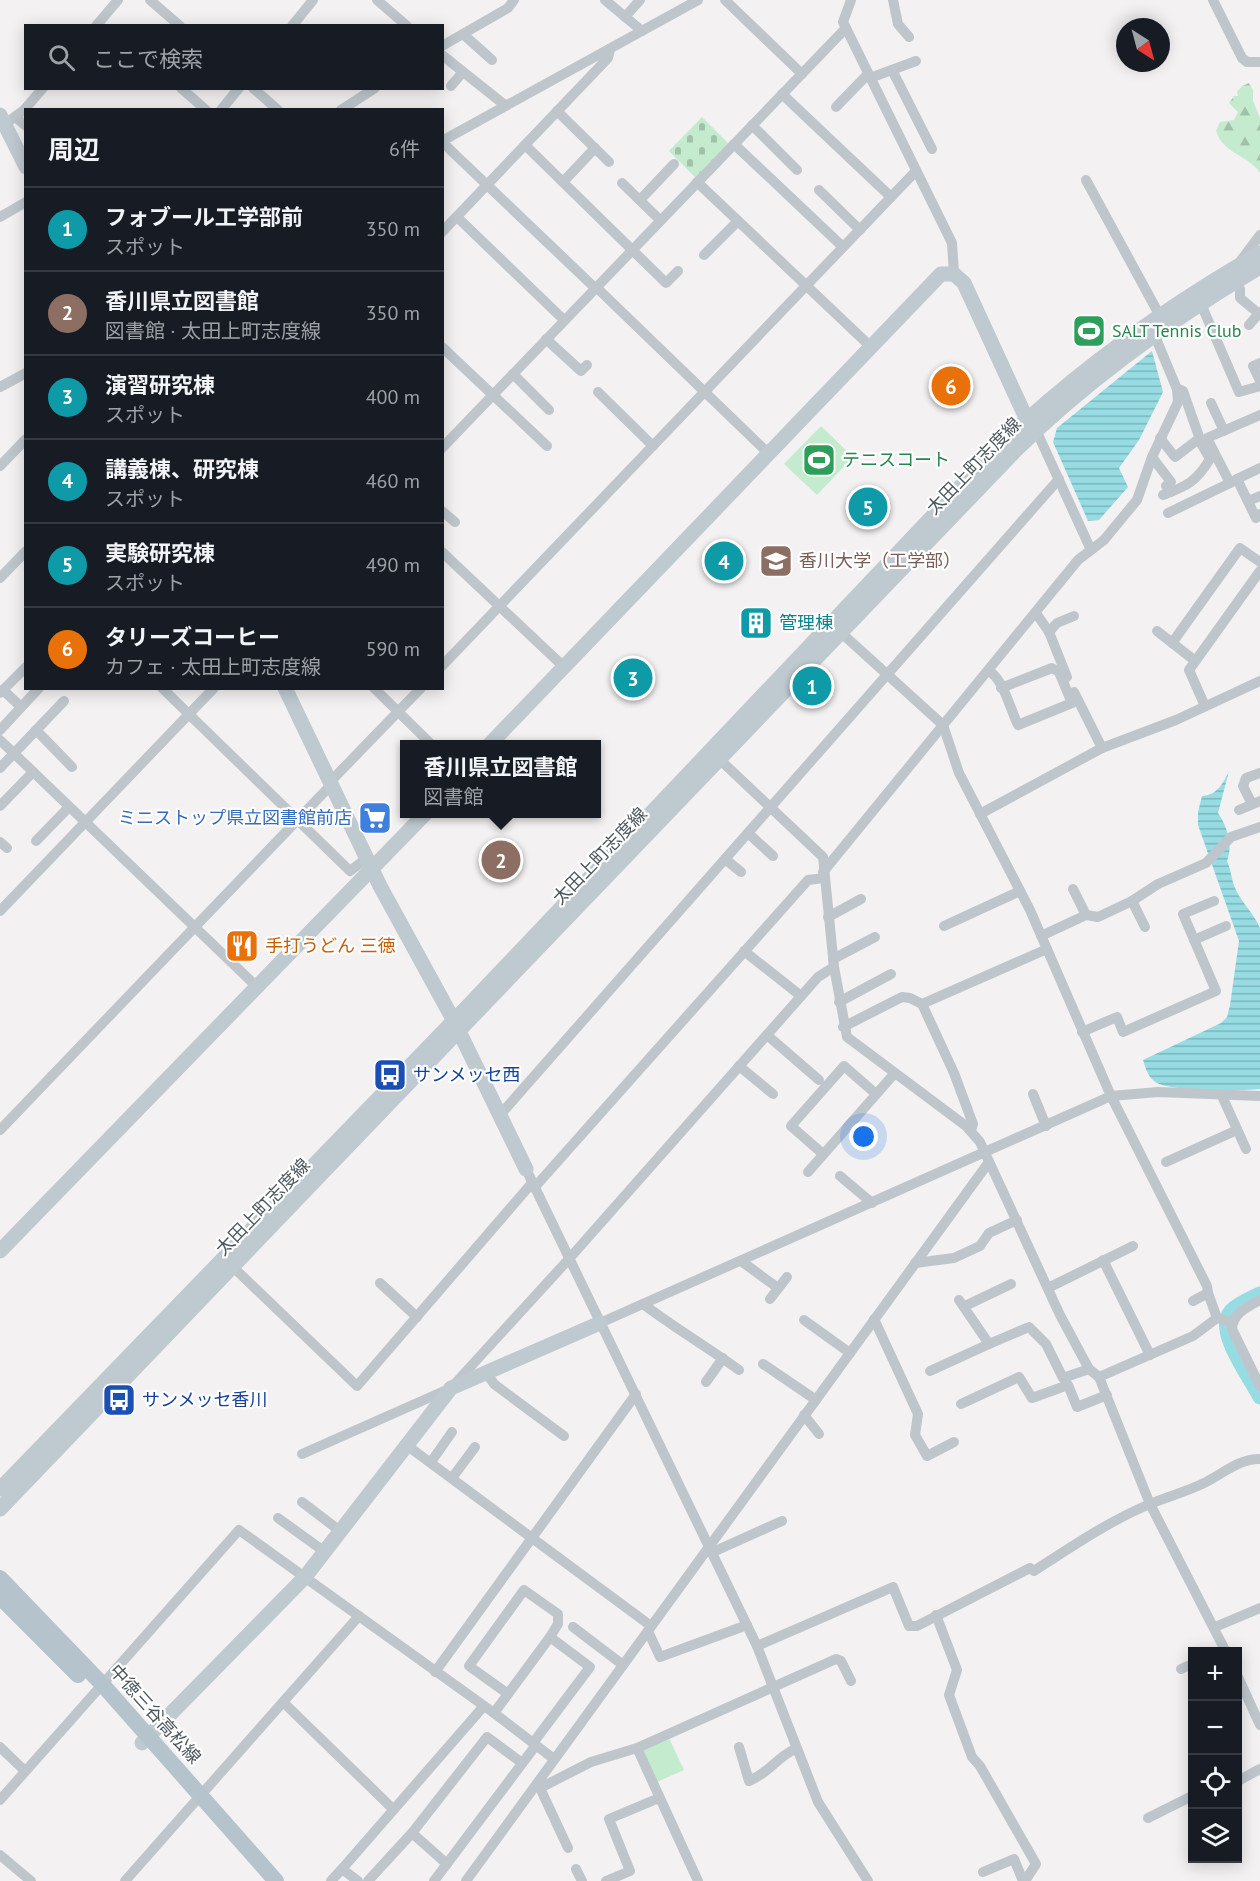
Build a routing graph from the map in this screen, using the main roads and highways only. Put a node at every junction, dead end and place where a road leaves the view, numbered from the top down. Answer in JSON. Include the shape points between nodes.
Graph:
{"nodes":[{"id":1,"x":0,"y":1578,"type":"edge"},
{"id":2,"x":0,"y":1598,"type":"edge"},
{"id":3,"x":99,"y":1688,"type":"junction"},
{"id":4,"x":197,"y":1798,"type":"junction"},
{"id":5,"x":263,"y":1881,"type":"edge"},
{"id":6,"x":276,"y":1881,"type":"edge"}],
"edges":[{"from":1,"to":3,"type":"main road","name":"中徳三谷高松線"},
{"from":2,"to":3,"type":"main road","name":"中徳三谷高松線"},
{"from":3,"to":4,"type":"main road","name":"中徳三谷高松線"},
{"from":4,"to":5,"type":"main road","name":"中徳三谷高松線"},
{"from":4,"to":6,"type":"main road","name":"中徳三谷高松線"}]}
